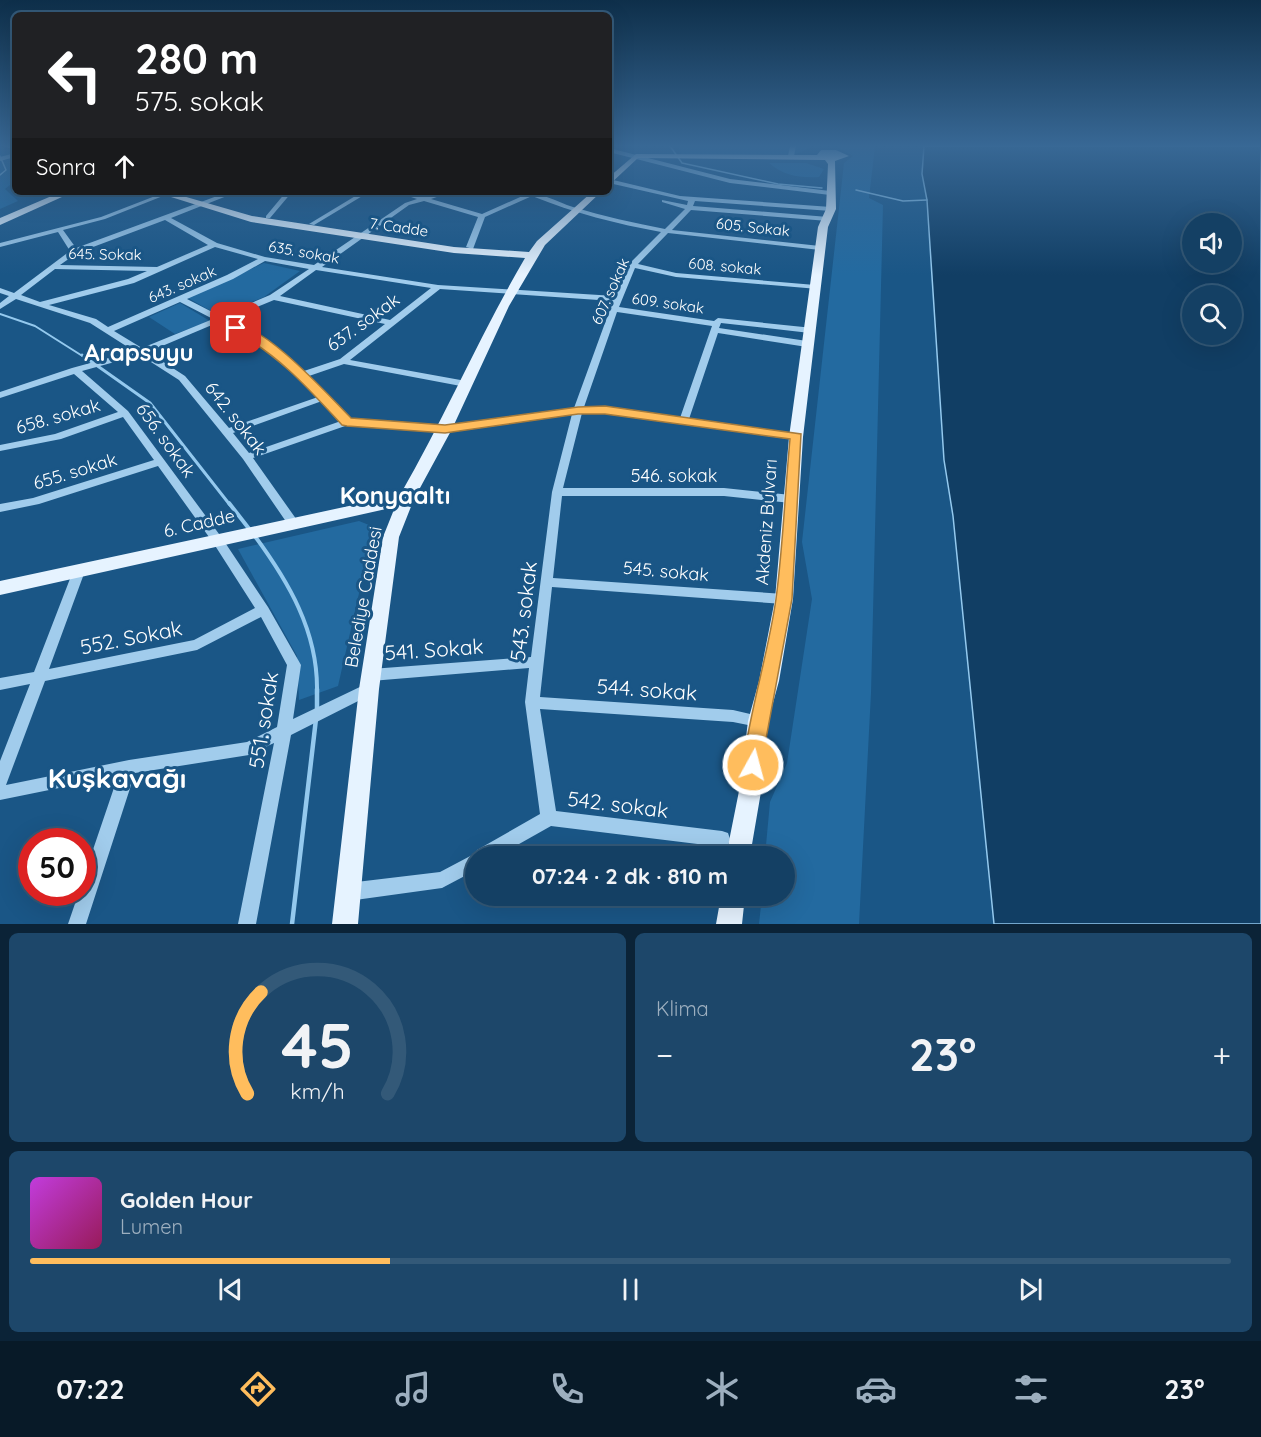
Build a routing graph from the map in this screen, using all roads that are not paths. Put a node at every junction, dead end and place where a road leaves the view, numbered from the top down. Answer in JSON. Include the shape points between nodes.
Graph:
{"nodes":[{"id":1,"x":615,"y":189,"type":"edge"},
{"id":2,"x":644,"y":189,"type":"edge"},
{"id":3,"x":765,"y":189,"type":"edge"},
{"id":4,"x":831,"y":189,"type":"edge"},
{"id":5,"x":832,"y":189,"type":"edge"},
{"id":6,"x":48,"y":195,"type":"edge"},
{"id":7,"x":62,"y":195,"type":"edge"},
{"id":8,"x":157,"y":195,"type":"edge"},
{"id":9,"x":170,"y":195,"type":"edge"},
{"id":10,"x":184,"y":195,"type":"edge"},
{"id":11,"x":227,"y":195,"type":"edge"},
{"id":12,"x":286,"y":195,"type":"edge"},
{"id":13,"x":361,"y":195,"type":"edge"},
{"id":14,"x":406,"y":195,"type":"edge"},
{"id":15,"x":436,"y":195,"type":"edge"},
{"id":16,"x":526,"y":195,"type":"edge"},
{"id":17,"x":536,"y":195,"type":"edge"},
{"id":18,"x":594,"y":195,"type":"edge"},
{"id":19,"x":417,"y":200,"type":"junction"},
{"id":20,"x":691,"y":203,"type":"junction"},
{"id":21,"x":206,"y":204,"type":"junction"},
{"id":22,"x":830,"y":204,"type":"junction"},
{"id":23,"x":578,"y":209,"type":"junction"},
{"id":24,"x":0,"y":214,"type":"edge"},
{"id":25,"x":482,"y":216,"type":"junction"},
{"id":26,"x":268,"y":217,"type":"junction"},
{"id":27,"x":167,"y":218,"type":"junction"},
{"id":28,"x":0,"y":222,"type":"edge"},
{"id":29,"x":312,"y":224,"type":"junction"},
{"id":30,"x":59,"y":229,"type":"junction"},
{"id":31,"x":665,"y":231,"type":"junction"},
{"id":32,"x":364,"y":234,"type":"junction"},
{"id":33,"x":0,"y":245,"type":"edge"},
{"id":34,"x":214,"y":245,"type":"junction"},
{"id":35,"x":470,"y":247,"type":"junction"},
{"id":36,"x":820,"y":248,"type":"junction"},
{"id":37,"x":74,"y":251,"type":"junction"},
{"id":38,"x":534,"y":252,"type":"junction"},
{"id":39,"x":264,"y":259,"type":"junction"},
{"id":40,"x":633,"y":265,"type":"junction"},
{"id":41,"x":53,"y":267,"type":"junction"},
{"id":42,"x":315,"y":268,"type":"junction"},
{"id":43,"x":156,"y":269,"type":"junction"},
{"id":44,"x":438,"y":287,"type":"junction"},
{"id":45,"x":815,"y":287,"type":"junction"},
{"id":46,"x":0,"y":290,"type":"edge"},
{"id":47,"x":513,"y":290,"type":"junction"},
{"id":48,"x":14,"y":296,"type":"junction"},
{"id":49,"x":273,"y":297,"type":"junction"},
{"id":50,"x":180,"y":299,"type":"junction"},
{"id":51,"x":618,"y":299,"type":"junction"},
{"id":52,"x":40,"y":305,"type":"junction"},
{"id":53,"x":0,"y":307,"type":"edge"},
{"id":54,"x":614,"y":309,"type":"junction"},
{"id":55,"x":220,"y":320,"type":"junction"},
{"id":56,"x":391,"y":323,"type":"junction"},
{"id":57,"x":717,"y":325,"type":"junction"},
{"id":58,"x":108,"y":330,"type":"junction"},
{"id":59,"x":808,"y":337,"type":"junction"},
{"id":60,"x":141,"y":352,"type":"junction"},
{"id":61,"x":343,"y":361,"type":"junction"},
{"id":62,"x":80,"y":369,"type":"junction"},
{"id":63,"x":303,"y":375,"type":"junction"},
{"id":64,"x":466,"y":384,"type":"junction"},
{"id":65,"x":0,"y":395,"type":"edge"},
{"id":66,"x":323,"y":398,"type":"junction"},
{"id":67,"x":578,"y":410,"type":"junction"},
{"id":68,"x":125,"y":413,"type":"junction"},
{"id":69,"x":347,"y":422,"type":"junction"},
{"id":70,"x":683,"y":422,"type":"junction"},
{"id":71,"x":445,"y":429,"type":"junction"},
{"id":72,"x":227,"y":432,"type":"junction"},
{"id":73,"x":796,"y":436,"type":"junction"},
{"id":74,"x":0,"y":448,"type":"edge"},
{"id":75,"x":247,"y":457,"type":"junction"},
{"id":76,"x":158,"y":462,"type":"junction"},
{"id":77,"x":557,"y":492,"type":"junction"},
{"id":78,"x":406,"y":499,"type":"junction"},
{"id":79,"x":791,"y":499,"type":"junction"},
{"id":80,"x":0,"y":508,"type":"edge"},
{"id":81,"x":293,"y":523,"type":"junction"},
{"id":82,"x":218,"y":541,"type":"junction"},
{"id":83,"x":79,"y":571,"type":"junction"},
{"id":84,"x":545,"y":582,"type":"junction"},
{"id":85,"x":0,"y":588,"type":"edge"},
{"id":86,"x":784,"y":599,"type":"junction"},
{"id":87,"x":263,"y":610,"type":"junction"},
{"id":88,"x":536,"y":662,"type":"junction"},
{"id":89,"x":41,"y":675,"type":"junction"},
{"id":90,"x":370,"y":682,"type":"junction"},
{"id":91,"x":0,"y":684,"type":"edge"},
{"id":92,"x":532,"y":702,"type":"junction"},
{"id":93,"x":758,"y":721,"type":"junction"},
{"id":94,"x":284,"y":731,"type":"junction"},
{"id":95,"x":129,"y":767,"type":"junction"},
{"id":96,"x":0,"y":781,"type":"edge"},
{"id":97,"x":0,"y":793,"type":"edge"},
{"id":98,"x":549,"y":818,"type":"junction"},
{"id":99,"x":722,"y":839,"type":"dead end"},
{"id":100,"x":500,"y":846,"type":"edge"},
{"id":101,"x":740,"y":846,"type":"edge"},
{"id":102,"x":465,"y":867,"type":"edge"},
{"id":103,"x":348,"y":892,"type":"junction"},
{"id":104,"x":732,"y":906,"type":"edge"},
{"id":105,"x":77,"y":924,"type":"edge"},
{"id":106,"x":247,"y":924,"type":"edge"},
{"id":107,"x":345,"y":924,"type":"edge"},
{"id":108,"x":729,"y":924,"type":"edge"}],
"edges":[{"from":1,"to":20,"type":"street"},
{"from":2,"to":20,"type":"street"},
{"from":3,"to":22,"type":"street"},
{"from":4,"to":22,"type":"main road","name":"Akdeniz Bulvarı"},
{"from":5,"to":22,"type":"main road"},
{"from":6,"to":24,"type":"main road"},
{"from":7,"to":28,"type":"main road"},
{"from":8,"to":30,"type":"street","via":[[103,218]]},
{"from":9,"to":21,"type":"main road","name":"7. Cadde"},
{"from":10,"to":21,"type":"main road","name":"7. Cadde"},
{"from":11,"to":21,"type":"street"},
{"from":12,"to":26,"type":"street"},
{"from":13,"to":29,"type":"street"},
{"from":14,"to":19,"type":"street"},
{"from":15,"to":19,"type":"street"},
{"from":16,"to":25,"type":"street"},
{"from":17,"to":23,"type":"street","name":"605. Sokak"},
{"from":18,"to":23,"type":"main road","name":"Belediye Caddesi"},
{"from":19,"to":25,"type":"street"},
{"from":19,"to":32,"type":"street"},
{"from":20,"to":22,"type":"street"},
{"from":20,"to":22,"type":"street"},
{"from":20,"to":31,"type":"street","name":"607. sokak"},
{"from":21,"to":26,"type":"main road","name":"7. Cadde"},
{"from":21,"to":27,"type":"street"},
{"from":21,"to":32,"type":"main road","name":"7. Cadde","via":[[251,219]]},
{"from":22,"to":36,"type":"main road","name":"Akdeniz Bulvarı"},
{"from":23,"to":31,"type":"street","name":"605. Sokak"},
{"from":23,"to":38,"type":"main road","name":"Belediye Caddesi"},
{"from":25,"to":35,"type":"street"},
{"from":26,"to":29,"type":"main road","name":"7. Cadde"},
{"from":27,"to":34,"type":"street"},
{"from":27,"to":37,"type":"street"},
{"from":29,"to":32,"type":"main road","name":"7. Cadde"},
{"from":30,"to":33,"type":"street"},
{"from":30,"to":37,"type":"street"},
{"from":31,"to":36,"type":"street","name":"605. Sokak"},
{"from":31,"to":40,"type":"street","name":"607. sokak"},
{"from":32,"to":35,"type":"main road","name":"7. Cadde"},
{"from":32,"to":38,"type":"main road","name":"7. Cadde","via":[[454,250]]},
{"from":32,"to":42,"type":"street"},
{"from":34,"to":39,"type":"street","name":"635. sokak"},
{"from":34,"to":43,"type":"street"},
{"from":35,"to":38,"type":"main road","name":"7. Cadde"},
{"from":36,"to":45,"type":"main road","name":"Akdeniz Bulvarı"},
{"from":37,"to":41,"type":"street"},
{"from":38,"to":47,"type":"main road","name":"Belediye Caddesi"},
{"from":39,"to":42,"type":"street","name":"635. sokak"},
{"from":39,"to":50,"type":"street","name":"643. sokak"},
{"from":40,"to":45,"type":"street","name":"608. sokak","via":[[676,275]]},
{"from":40,"to":51,"type":"street","name":"607. sokak"},
{"from":41,"to":43,"type":"street","name":"645. Sokak"},
{"from":41,"to":48,"type":"street"},
{"from":42,"to":44,"type":"street","name":"635. sokak"},
{"from":42,"to":49,"type":"street"},
{"from":43,"to":52,"type":"street","via":[[118,285]]},
{"from":44,"to":47,"type":"street","name":"635. sokak"},
{"from":44,"to":56,"type":"street","name":"637. sokak"},
{"from":45,"to":59,"type":"main road","name":"Akdeniz Bulvarı"},
{"from":46,"to":48,"type":"street"},
{"from":47,"to":51,"type":"street","name":"635. sokak"},
{"from":47,"to":64,"type":"main road","name":"Belediye Caddesi"},
{"from":48,"to":52,"type":"street"},
{"from":48,"to":53,"type":"street"},
{"from":49,"to":55,"type":"street"},
{"from":49,"to":56,"type":"street"},
{"from":50,"to":55,"type":"street"},
{"from":50,"to":58,"type":"street","name":"643. sokak"},
{"from":51,"to":54,"type":"street","name":"607. sokak"},
{"from":52,"to":58,"type":"street","name":"642. sokak","via":[[77,315]]},
{"from":54,"to":57,"type":"street","name":"609. sokak"},
{"from":54,"to":67,"type":"street","name":"607. sokak"},
{"from":55,"to":60,"type":"street"},
{"from":55,"to":63,"type":"street","via":[[266,344]]},
{"from":56,"to":61,"type":"street","name":"637. sokak"},
{"from":57,"to":59,"type":"street"},
{"from":57,"to":59,"type":"street"},
{"from":57,"to":70,"type":"street"},
{"from":58,"to":60,"type":"street","name":"642. sokak"},
{"from":59,"to":73,"type":"main road","name":"Akdeniz Bulvarı"},
{"from":60,"to":62,"type":"street"},
{"from":60,"to":72,"type":"street","name":"642. sokak","via":[[182,378]]},
{"from":61,"to":63,"type":"street","name":"637. sokak"},
{"from":61,"to":64,"type":"street"},
{"from":62,"to":65,"type":"street"},
{"from":62,"to":68,"type":"street","name":"656. sokak"},
{"from":63,"to":66,"type":"street"},
{"from":64,"to":71,"type":"main road","name":"Belediye Caddesi"},
{"from":66,"to":69,"type":"street"},
{"from":66,"to":72,"type":"street"},
{"from":67,"to":70,"type":"street","via":[[605,410]]},
{"from":67,"to":71,"type":"street"},
{"from":67,"to":77,"type":"street","name":"543. sokak"},
{"from":68,"to":74,"type":"street","name":"658. sokak","via":[[57,437]]},
{"from":68,"to":76,"type":"street","name":"656. sokak"},
{"from":69,"to":71,"type":"street"},
{"from":69,"to":75,"type":"street"},
{"from":70,"to":73,"type":"street"},
{"from":71,"to":78,"type":"main road","name":"Belediye Caddesi"},
{"from":72,"to":75,"type":"street","name":"642. sokak"},
{"from":73,"to":79,"type":"main road","name":"Akdeniz Bulvarı"},
{"from":75,"to":81,"type":"street","name":"642. sokak"},
{"from":76,"to":80,"type":"street","name":"655. sokak","via":[[35,501]]},
{"from":76,"to":82,"type":"street","name":"656. sokak"},
{"from":77,"to":79,"type":"street","name":"546. sokak","via":[[724,492]]},
{"from":77,"to":84,"type":"street","name":"543. sokak"},
{"from":78,"to":81,"type":"main road","name":"6. Cadde"},
{"from":78,"to":90,"type":"main road","name":"Belediye Caddesi","via":[[391,537]]},
{"from":79,"to":86,"type":"main road","name":"Akdeniz Bulvarı"},
{"from":81,"to":82,"type":"main road","name":"6. Cadde"},
{"from":82,"to":83,"type":"main road","name":"6. Cadde"},
{"from":82,"to":87,"type":"street","name":"551. sokak"},
{"from":83,"to":85,"type":"main road","name":"6. Cadde"},
{"from":83,"to":89,"type":"street"},
{"from":84,"to":86,"type":"street","name":"545. sokak"},
{"from":84,"to":88,"type":"street","name":"543. sokak"},
{"from":86,"to":93,"type":"main road","name":"Akdeniz Bulvarı"},
{"from":87,"to":89,"type":"street","name":"552. Sokak","via":[[197,645]]},
{"from":87,"to":94,"type":"street","name":"551. sokak","via":[[294,665]]},
{"from":88,"to":90,"type":"street","name":"541. Sokak"},
{"from":88,"to":92,"type":"street","name":"543. sokak"},
{"from":89,"to":91,"type":"street","name":"552. Sokak"},
{"from":89,"to":96,"type":"street"},
{"from":90,"to":94,"type":"street","name":"541. Sokak","via":[[349,698]]},
{"from":90,"to":103,"type":"main road","name":"Belediye Caddesi"},
{"from":92,"to":93,"type":"street","name":"544. sokak"},
{"from":92,"to":98,"type":"street","name":"543. sokak"},
{"from":93,"to":101,"type":"main road","name":"Akdeniz Bulvarı"},
{"from":94,"to":95,"type":"street","name":"541. Sokak","via":[[249,748]]},
{"from":94,"to":106,"type":"street","name":"551. sokak"},
{"from":95,"to":97,"type":"street","name":"541. Sokak"},
{"from":95,"to":105,"type":"street"},
{"from":98,"to":99,"type":"street","name":"542. sokak"},
{"from":98,"to":100,"type":"street","name":"542. sokak"},
{"from":102,"to":103,"type":"street","via":[[442,880]]},
{"from":103,"to":107,"type":"main road","name":"Belediye Caddesi"},
{"from":104,"to":108,"type":"main road"}]}
